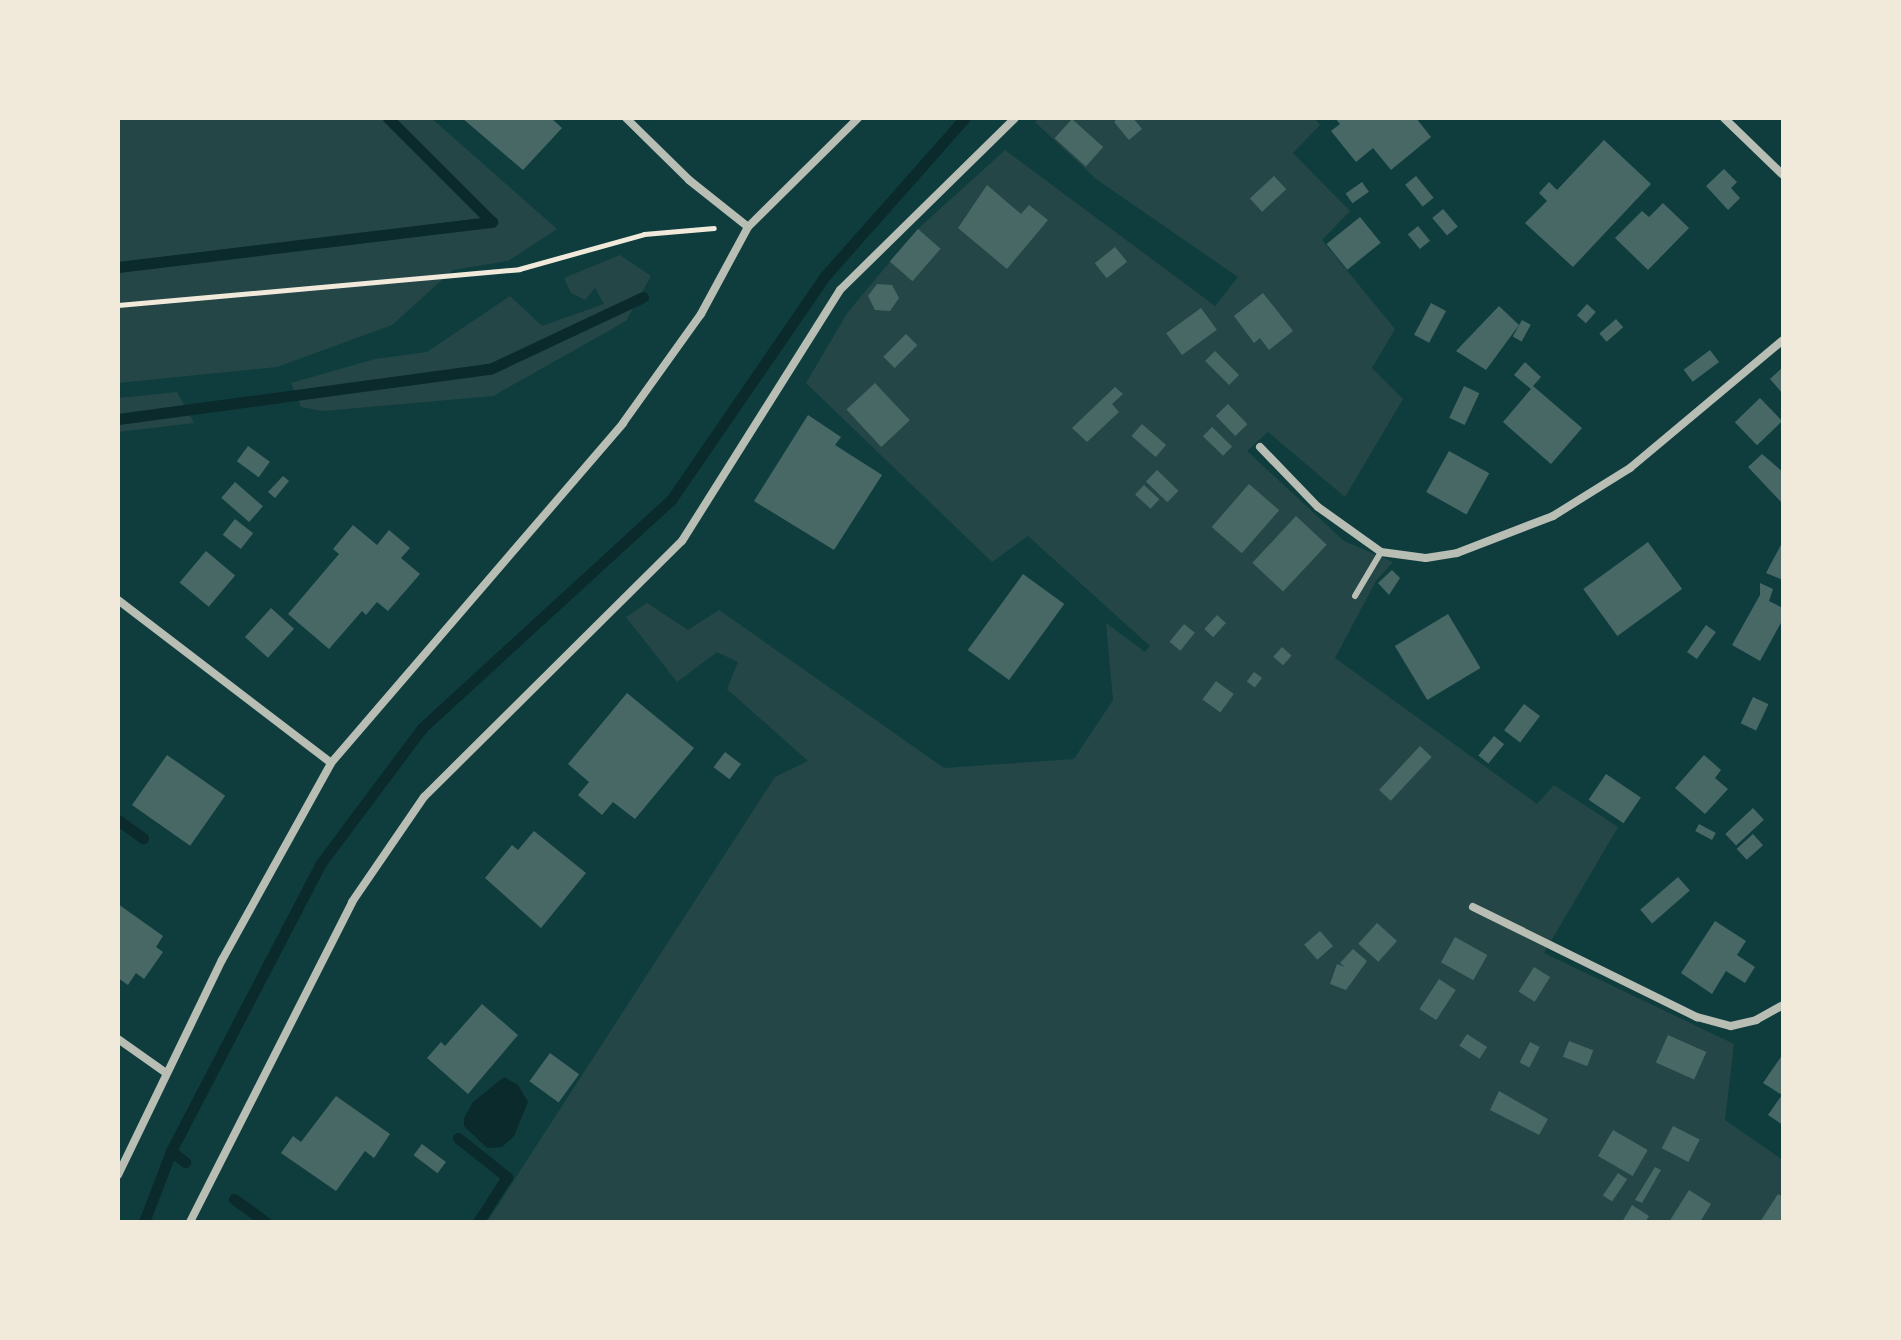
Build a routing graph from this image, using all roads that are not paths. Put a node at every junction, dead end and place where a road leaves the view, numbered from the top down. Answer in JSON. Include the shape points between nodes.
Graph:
{"nodes":[{"id":1,"x":626,"y":118,"type":"edge"},
{"id":2,"x":858,"y":118,"type":"edge"},
{"id":3,"x":1015,"y":118,"type":"edge"},
{"id":4,"x":1724,"y":118,"type":"edge"},
{"id":5,"x":1783,"y":175,"type":"edge"},
{"id":6,"x":748,"y":227,"type":"junction"},
{"id":7,"x":1783,"y":340,"type":"edge"},
{"id":8,"x":1260,"y":447,"type":"dead end"},
{"id":9,"x":1381,"y":552,"type":"junction"},
{"id":10,"x":1355,"y":596,"type":"dead end"},
{"id":11,"x":118,"y":600,"type":"edge"},
{"id":12,"x":331,"y":763,"type":"junction"},
{"id":13,"x":1473,"y":907,"type":"dead end"},
{"id":14,"x":1783,"y":1005,"type":"edge"},
{"id":15,"x":118,"y":1039,"type":"edge"},
{"id":16,"x":166,"y":1073,"type":"junction"},
{"id":17,"x":118,"y":1175,"type":"edge"},
{"id":18,"x":190,"y":1222,"type":"edge"}],
"edges":[{"from":1,"to":6,"type":"street","via":[[689,180]]},
{"from":2,"to":6,"type":"street"},
{"from":3,"to":18,"type":"street","via":[[840,290],[682,541],[424,797],[352,902]]},
{"from":4,"to":5,"type":"street"},
{"from":6,"to":12,"type":"street","via":[[701,314],[623,423]]},
{"from":7,"to":9,"type":"street","via":[[1630,468],[1553,516],[1457,553],[1426,558]]},
{"from":8,"to":9,"type":"street","via":[[1318,507]]},
{"from":9,"to":10,"type":"lane"},
{"from":11,"to":12,"type":"street"},
{"from":12,"to":16,"type":"street"},
{"from":13,"to":14,"type":"street","via":[[1697,1017],[1731,1026]]},
{"from":15,"to":16,"type":"street"},
{"from":16,"to":17,"type":"street"}]}
